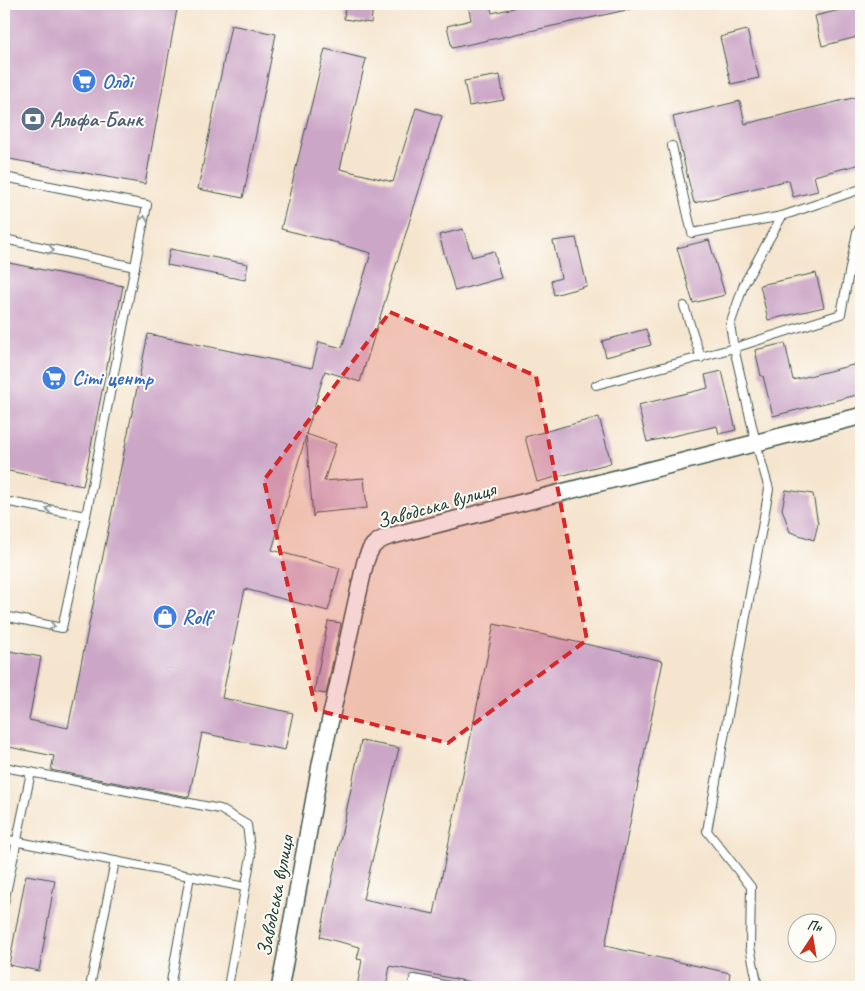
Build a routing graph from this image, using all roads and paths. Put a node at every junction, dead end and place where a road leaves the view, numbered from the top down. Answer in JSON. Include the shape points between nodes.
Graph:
{"nodes":[{"id":1,"x":672,"y":146,"type":"dead end"},
{"id":2,"x":4,"y":177,"type":"edge"},
{"id":3,"x":861,"y":189,"type":"edge"},
{"id":4,"x":782,"y":216,"type":"junction"},
{"id":5,"x":861,"y":226,"type":"edge"},
{"id":6,"x":4,"y":239,"type":"edge"},
{"id":7,"x":135,"y":267,"type":"junction"},
{"id":8,"x":684,"y":306,"type":"dead end"},
{"id":9,"x":734,"y":348,"type":"junction"},
{"id":10,"x":700,"y":358,"type":"junction"},
{"id":11,"x":596,"y":385,"type":"dead end"},
{"id":12,"x":861,"y":416,"type":"edge"},
{"id":13,"x":756,"y":443,"type":"junction"},
{"id":14,"x":4,"y":501,"type":"edge"},
{"id":15,"x":86,"y":516,"type":"junction"},
{"id":16,"x":4,"y":616,"type":"edge"},
{"id":17,"x":4,"y":767,"type":"edge"},
{"id":18,"x":31,"y":772,"type":"junction"},
{"id":19,"x":4,"y":839,"type":"edge"},
{"id":20,"x":17,"y":842,"type":"junction"},
{"id":21,"x":115,"y":861,"type":"junction"},
{"id":22,"x":190,"y":876,"type":"junction"},
{"id":23,"x":245,"y":887,"type":"junction"},
{"id":24,"x":4,"y":903,"type":"edge"},
{"id":25,"x":90,"y":987,"type":"edge"},
{"id":26,"x":170,"y":987,"type":"edge"},
{"id":27,"x":228,"y":987,"type":"edge"},
{"id":28,"x":280,"y":987,"type":"edge"},
{"id":29,"x":412,"y":987,"type":"edge"},
{"id":30,"x":454,"y":987,"type":"edge"},
{"id":31,"x":758,"y":987,"type":"edge"}],
"edges":[{"from":1,"to":4,"type":"lane","via":[[692,233]]},
{"from":7,"to":2,"type":"lane","one_way":true,"via":[[147,205]]},
{"from":3,"to":4,"type":"lane"},
{"from":4,"to":9,"type":"lane","via":[[744,284],[730,325]]},
{"from":5,"to":9,"type":"lane","via":[[857,232],[841,314]]},
{"from":6,"to":7,"type":"lane","one_way":true},
{"from":7,"to":15,"type":"lane"},
{"from":8,"to":10,"type":"lane"},
{"from":9,"to":10,"type":"lane"},
{"from":9,"to":13,"type":"lane"},
{"from":10,"to":11,"type":"lane"},
{"from":12,"to":13,"type":"street","name":"Заводська вулиця"},
{"from":13,"to":28,"type":"street","name":"Заводська вулиця","via":[[377,541],[365,563],[322,762]]},
{"from":13,"to":31,"type":"lane","via":[[769,489],[707,831],[750,887],[750,947]]},
{"from":15,"to":14,"type":"lane","one_way":true},
{"from":16,"to":15,"type":"lane","one_way":true,"via":[[62,628]]},
{"from":17,"to":18,"type":"lane"},
{"from":18,"to":20,"type":"lane"},
{"from":18,"to":23,"type":"lane","via":[[220,809],[247,826],[250,856]]},
{"from":19,"to":20,"type":"lane"},
{"from":20,"to":21,"type":"lane"},
{"from":20,"to":24,"type":"lane"},
{"from":21,"to":22,"type":"lane"},
{"from":21,"to":25,"type":"lane"},
{"from":22,"to":23,"type":"lane"},
{"from":22,"to":26,"type":"lane"},
{"from":23,"to":27,"type":"lane"},
{"from":29,"to":30,"type":"lane","via":[[414,979]]}]}
